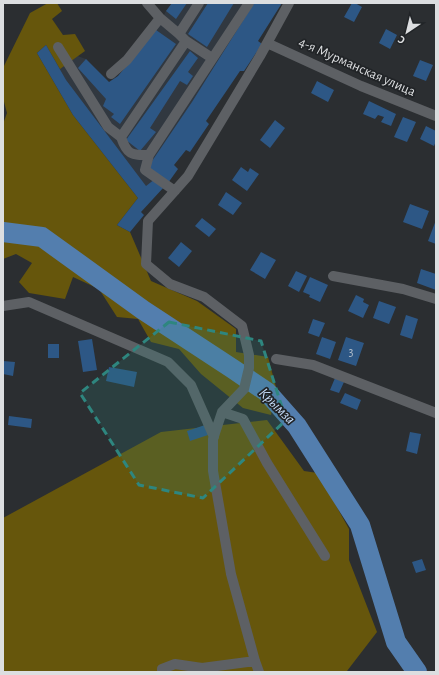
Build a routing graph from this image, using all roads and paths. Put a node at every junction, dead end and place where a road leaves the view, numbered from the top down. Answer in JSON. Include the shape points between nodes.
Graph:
{"nodes":[{"id":1,"x":147,"y":3,"type":"edge"},
{"id":2,"x":199,"y":3,"type":"edge"},
{"id":3,"x":249,"y":3,"type":"edge"},
{"id":4,"x":290,"y":3,"type":"edge"},
{"id":5,"x":160,"y":18,"type":"junction"},
{"id":6,"x":182,"y":38,"type":"junction"},
{"id":7,"x":267,"y":43,"type":"junction"},
{"id":8,"x":58,"y":47,"type":"dead end"},
{"id":9,"x":212,"y":58,"type":"junction"},
{"id":10,"x":111,"y":74,"type":"dead end"},
{"id":11,"x":436,"y":116,"type":"edge"},
{"id":12,"x":121,"y":137,"type":"junction"},
{"id":13,"x":149,"y":155,"type":"junction"},
{"id":14,"x":175,"y":191,"type":"junction"},
{"id":15,"x":333,"y":276,"type":"dead end"},
{"id":16,"x":436,"y":299,"type":"edge"},
{"id":17,"x":3,"y":306,"type":"edge"},
{"id":18,"x":276,"y":359,"type":"dead end"},
{"id":19,"x":222,"y":412,"type":"junction"},
{"id":20,"x":436,"y":413,"type":"edge"},
{"id":21,"x":214,"y":437,"type":"junction"},
{"id":22,"x":325,"y":556,"type":"dead end"},
{"id":23,"x":255,"y":661,"type":"junction"},
{"id":24,"x":162,"y":672,"type":"edge"},
{"id":25,"x":259,"y":672,"type":"edge"}],
"edges":[{"from":1,"to":5,"type":"street"},
{"from":2,"to":6,"type":"street"},
{"from":3,"to":9,"type":"street"},
{"from":4,"to":7,"type":"street"},
{"from":5,"to":6,"type":"street"},
{"from":5,"to":10,"type":"street","via":[[127,60]]},
{"from":6,"to":9,"type":"street"},
{"from":6,"to":12,"type":"street"},
{"from":7,"to":11,"type":"street","name":"4-я Мурманская улица","via":[[361,86]]},
{"from":7,"to":14,"type":"street","via":[[188,176]]},
{"from":8,"to":12,"type":"street","via":[[108,127]]},
{"from":9,"to":13,"type":"street"},
{"from":12,"to":13,"type":"street","via":[[125,148],[134,155]]},
{"from":13,"to":14,"type":"street","via":[[145,170]]},
{"from":14,"to":19,"type":"street","via":[[148,221],[146,264],[170,284],[204,297],[242,326],[250,368],[244,389]]},
{"from":15,"to":16,"type":"street","via":[[403,289]]},
{"from":17,"to":21,"type":"street","via":[[29,302],[168,362],[191,385]]},
{"from":18,"to":20,"type":"street","via":[[312,366]]},
{"from":19,"to":21,"type":"street"},
{"from":19,"to":22,"type":"street","via":[[243,419],[267,463]]},
{"from":21,"to":23,"type":"street","via":[[213,471],[231,574]]},
{"from":23,"to":24,"type":"street","via":[[202,668],[175,664],[162,669]]},
{"from":23,"to":25,"type":"street"}]}
